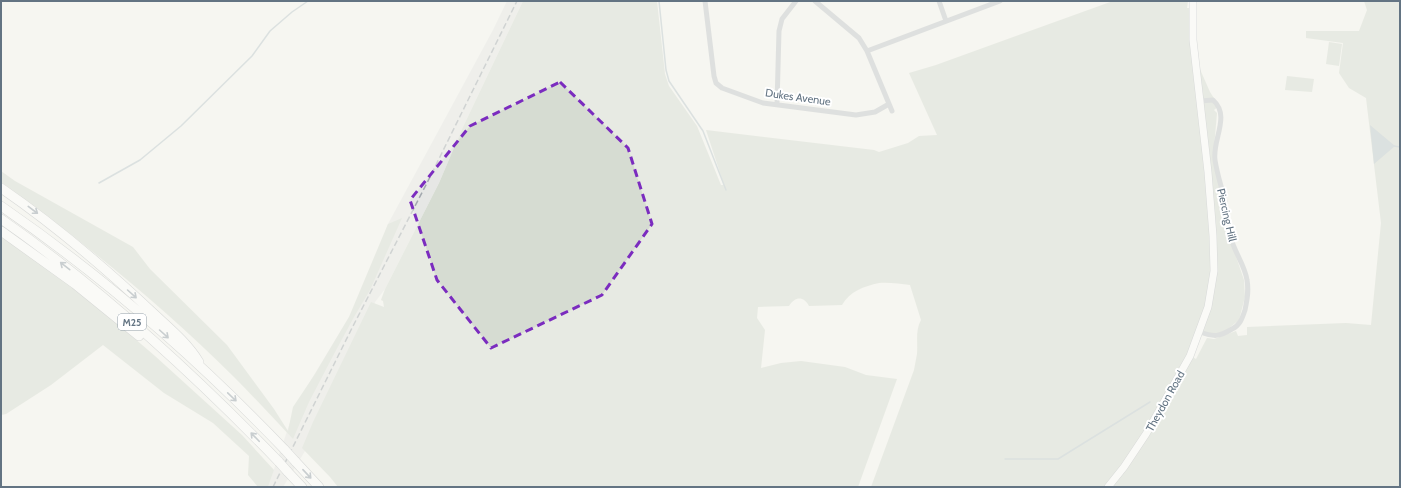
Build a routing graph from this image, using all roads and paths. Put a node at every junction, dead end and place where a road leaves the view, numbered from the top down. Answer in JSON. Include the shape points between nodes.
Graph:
{"nodes":[{"id":1,"x":705,"y":1,"type":"edge"},
{"id":2,"x":796,"y":1,"type":"edge"},
{"id":3,"x":815,"y":1,"type":"edge"},
{"id":4,"x":939,"y":1,"type":"edge"},
{"id":5,"x":1000,"y":1,"type":"edge"},
{"id":6,"x":1193,"y":1,"type":"edge"},
{"id":7,"x":946,"y":21,"type":"junction"},
{"id":8,"x":867,"y":51,"type":"junction"},
{"id":9,"x":1200,"y":101,"type":"junction"},
{"id":10,"x":778,"y":104,"type":"junction"},
{"id":11,"x":889,"y":104,"type":"junction"},
{"id":12,"x":892,"y":111,"type":"dead end"},
{"id":13,"x":1,"y":188,"type":"edge"},
{"id":14,"x":1,"y":206,"type":"edge"},
{"id":15,"x":1,"y":220,"type":"edge"},
{"id":16,"x":1,"y":226,"type":"edge"},
{"id":17,"x":1,"y":231,"type":"edge"},
{"id":18,"x":28,"y":238,"type":"junction"},
{"id":19,"x":1208,"y":307,"type":"joint"},
{"id":20,"x":1200,"y":332,"type":"junction"},
{"id":21,"x":204,"y":370,"type":"junction"},
{"id":22,"x":231,"y":412,"type":"junction"},
{"id":23,"x":302,"y":487,"type":"edge"},
{"id":24,"x":319,"y":487,"type":"edge"},
{"id":25,"x":1108,"y":487,"type":"edge"}],
"edges":[{"from":1,"to":10,"type":"street","name":"Dukes Avenue","via":[[716,82],[722,88],[763,103]]},
{"from":2,"to":10,"type":"street","via":[[782,19],[779,31]]},
{"from":3,"to":8,"type":"street","via":[[859,38]]},
{"from":4,"to":7,"type":"street"},
{"from":5,"to":7,"type":"street"},
{"from":6,"to":9,"type":"street","name":"Piercing Hill"},
{"from":7,"to":8,"type":"street"},
{"from":8,"to":11,"type":"street"},
{"from":9,"to":19,"type":"street","name":"Piercing Hill","via":[[1213,236],[1214,271]]},
{"from":9,"to":20,"type":"street","name":"Piercing Hill","via":[[1213,100],[1221,113],[1214,159],[1225,202],[1230,236],[1247,279],[1248,297],[1242,321],[1236,327],[1211,336]]},
{"from":10,"to":11,"type":"street","name":"Dukes Avenue","via":[[856,115],[874,112]]},
{"from":11,"to":12,"type":"street"},
{"from":13,"to":21,"type":"highway","one_way":true,"via":[[103,267],[192,351]]},
{"from":14,"to":21,"type":"highway","number":"M25","one_way":true,"via":[[110,288]]},
{"from":15,"to":18,"type":"highway","number":"M25"},
{"from":16,"to":18,"type":"highway","via":[[14,234]]},
{"from":17,"to":22,"type":"highway","via":[[95,299],[150,344],[209,398]]},
{"from":22,"to":18,"type":"highway","number":"M25","one_way":true,"via":[[130,319]]},
{"from":19,"to":20,"type":"street","name":"Theydon Road"},
{"from":20,"to":25,"type":"street","name":"Theydon Road","via":[[1190,356],[1146,434]]},
{"from":21,"to":24,"type":"highway","number":"M25","one_way":true,"bridge":true},
{"from":23,"to":22,"type":"highway","number":"M25","one_way":true,"bridge":true}]}
